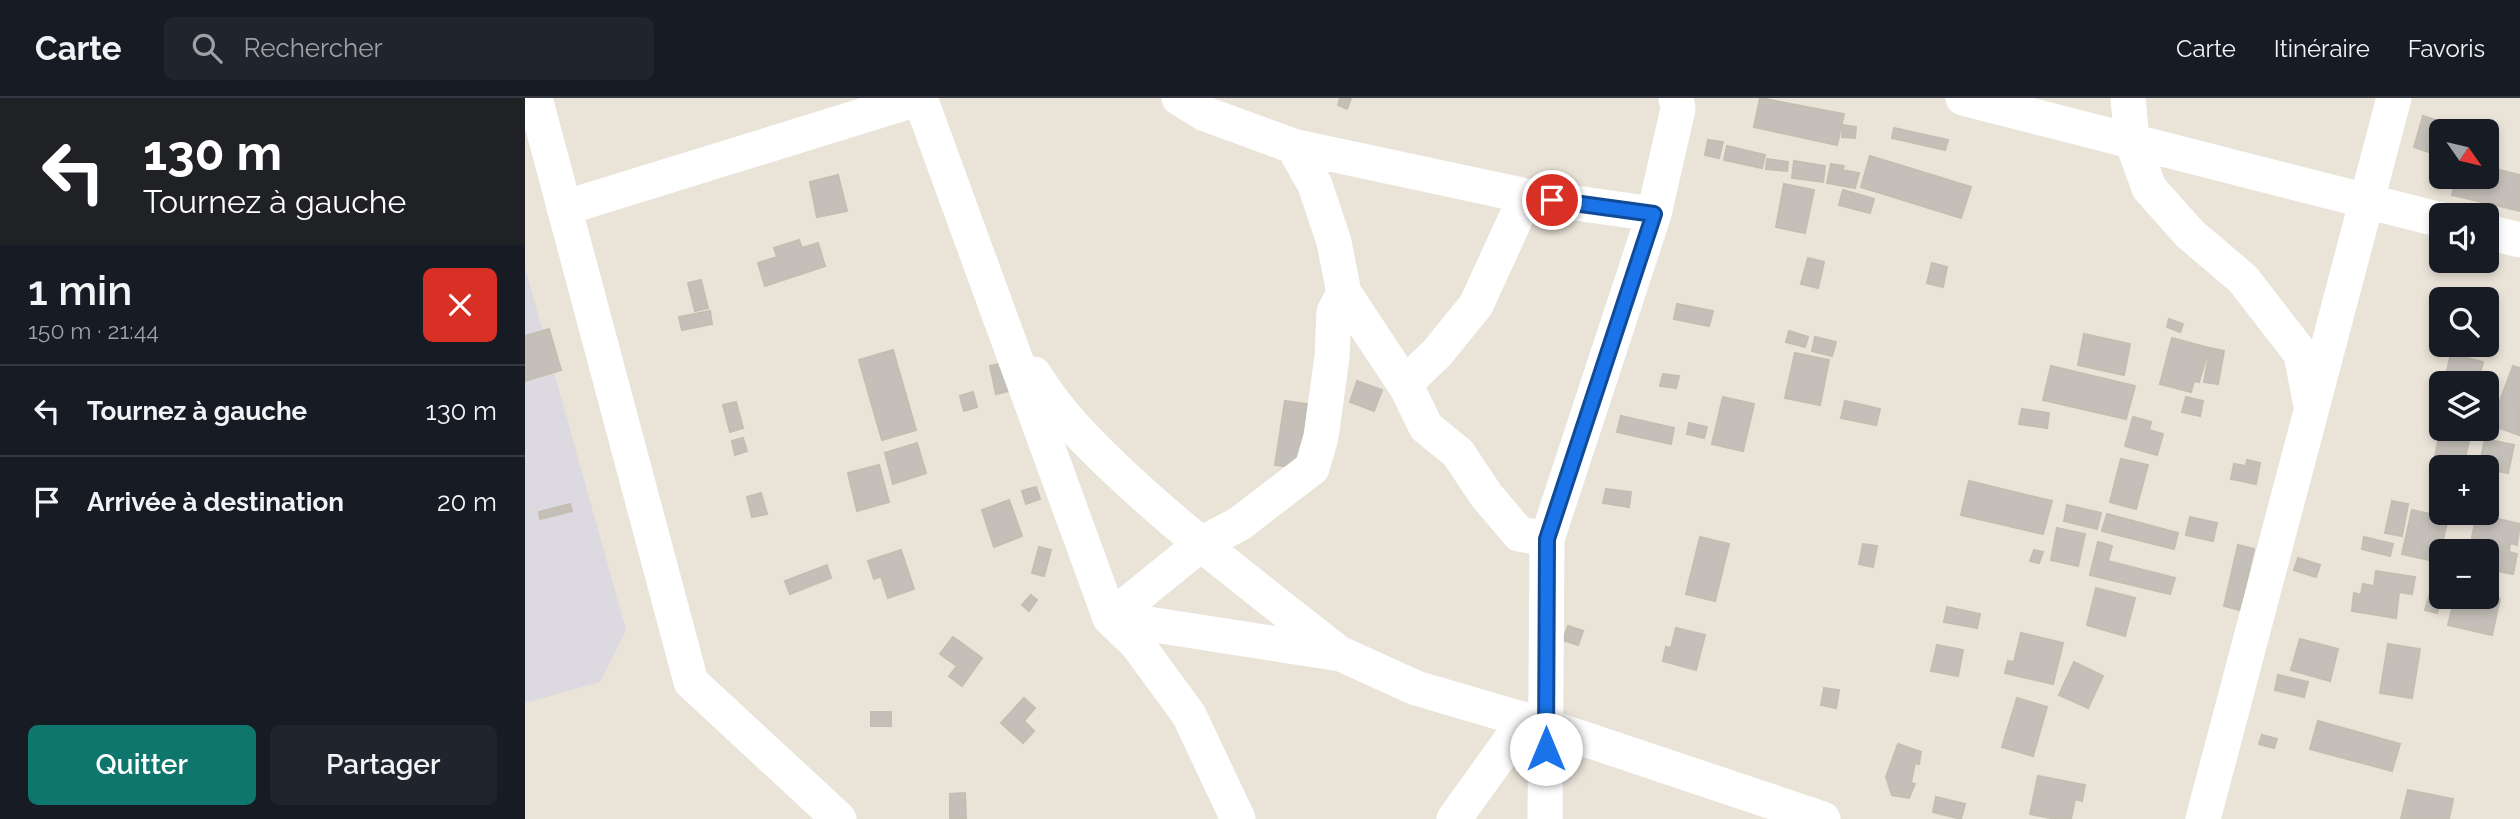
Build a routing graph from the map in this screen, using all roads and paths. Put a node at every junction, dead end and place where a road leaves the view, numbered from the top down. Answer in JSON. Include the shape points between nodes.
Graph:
{"nodes":[{"id":1,"x":535,"y":98,"type":"edge"},
{"id":2,"x":920,"y":98,"type":"edge"},
{"id":3,"x":1676,"y":98,"type":"edge"},
{"id":4,"x":1963,"y":98,"type":"edge"},
{"id":5,"x":2128,"y":98,"type":"edge"},
{"id":6,"x":2394,"y":98,"type":"edge"},
{"id":7,"x":1196,"y":103,"type":"edge"},
{"id":8,"x":2024,"y":106,"type":"edge"},
{"id":9,"x":2132,"y":141,"type":"junction"},
{"id":10,"x":1293,"y":146,"type":"junction"},
{"id":11,"x":1526,"y":196,"type":"junction"},
{"id":12,"x":2367,"y":201,"type":"junction"},
{"id":13,"x":565,"y":208,"type":"junction"},
{"id":14,"x":1654,"y":214,"type":"junction"},
{"id":15,"x":2429,"y":217,"type":"edge"},
{"id":16,"x":2499,"y":235,"type":"edge"},
{"id":17,"x":2520,"y":240,"type":"edge"},
{"id":18,"x":1344,"y":293,"type":"junction"},
{"id":19,"x":994,"y":300,"type":"junction"},
{"id":20,"x":1407,"y":388,"type":"junction"},
{"id":21,"x":2312,"y":410,"type":"junction"},
{"id":22,"x":1547,"y":539,"type":"junction"},
{"id":23,"x":1201,"y":544,"type":"junction"},
{"id":24,"x":1110,"y":618,"type":"junction"},
{"id":25,"x":1341,"y":654,"type":"junction"},
{"id":26,"x":1546,"y":726,"type":"junction"},
{"id":27,"x":1759,"y":811,"type":"edge"},
{"id":28,"x":839,"y":819,"type":"edge"},
{"id":29,"x":1238,"y":819,"type":"edge"},
{"id":30,"x":1454,"y":819,"type":"edge"},
{"id":31,"x":1545,"y":819,"type":"edge"},
{"id":32,"x":1822,"y":819,"type":"edge"},
{"id":33,"x":2203,"y":819,"type":"edge"}],
"edges":[{"from":1,"to":13,"type":"street"},
{"from":2,"to":13,"type":"street"},
{"from":2,"to":19,"type":"street"},
{"from":3,"to":14,"type":"street","via":[[1678,109]]},
{"from":4,"to":8,"type":"street"},
{"from":5,"to":9,"type":"street"},
{"from":6,"to":12,"type":"street"},
{"from":7,"to":10,"type":"street"},
{"from":8,"to":9,"type":"street"},
{"from":9,"to":12,"type":"street"},
{"from":9,"to":21,"type":"street","via":[[2148,188],[2190,234],[2243,279],[2301,354]]},
{"from":10,"to":11,"type":"street"},
{"from":10,"to":18,"type":"street","via":[[1315,185],[1334,242]]},
{"from":11,"to":14,"type":"street"},
{"from":11,"to":20,"type":"street","via":[[1476,305]]},
{"from":12,"to":15,"type":"street"},
{"from":12,"to":21,"type":"street"},
{"from":13,"to":28,"type":"street","via":[[691,681]]},
{"from":14,"to":22,"type":"street"},
{"from":16,"to":17,"type":"street"},
{"from":18,"to":20,"type":"street"},
{"from":18,"to":23,"type":"street","via":[[1334,312],[1321,437],[1311,468],[1239,524]]},
{"from":19,"to":23,"type":"street","via":[[1049,399],[1151,503]]},
{"from":19,"to":24,"type":"street"},
{"from":20,"to":22,"type":"street","via":[[1426,427],[1458,453],[1519,534]]},
{"from":21,"to":33,"type":"street"},
{"from":22,"to":26,"type":"street"},
{"from":23,"to":24,"type":"street"},
{"from":23,"to":25,"type":"street"},
{"from":24,"to":25,"type":"street"},
{"from":24,"to":29,"type":"street","via":[[1137,644],[1189,715]]},
{"from":25,"to":26,"type":"street","via":[[1416,688]]},
{"from":26,"to":27,"type":"street"},
{"from":26,"to":30,"type":"street","via":[[1510,741]]},
{"from":26,"to":31,"type":"street"},
{"from":27,"to":32,"type":"street"}]}
